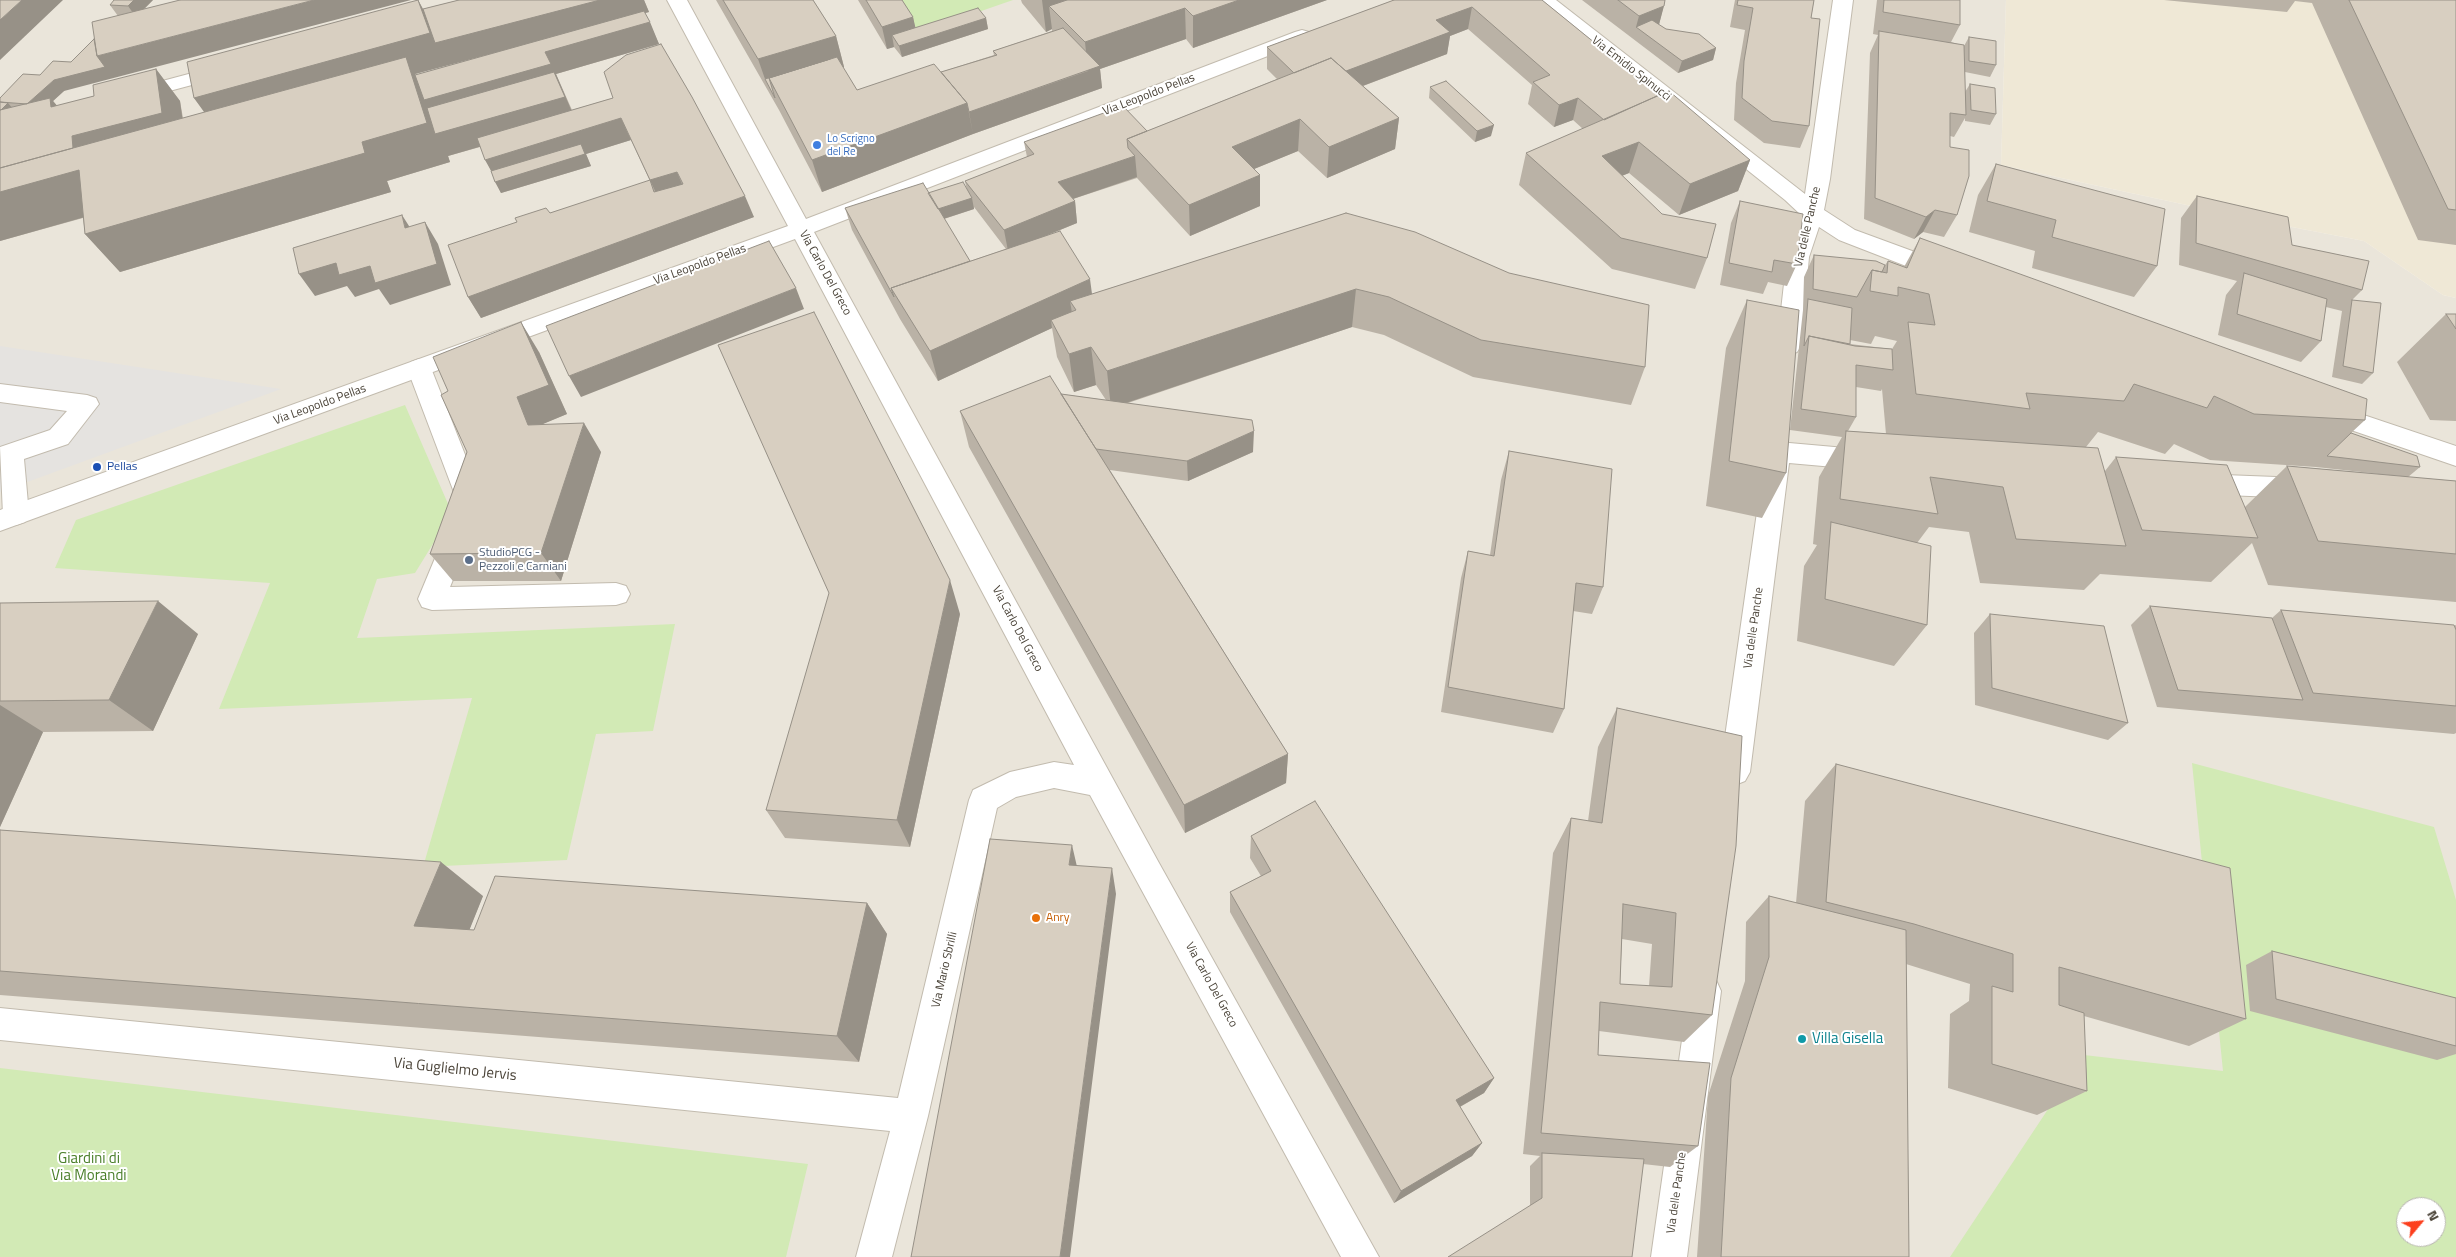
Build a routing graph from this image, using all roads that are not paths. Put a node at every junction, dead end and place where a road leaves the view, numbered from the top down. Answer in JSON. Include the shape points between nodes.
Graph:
{"nodes":[{"id":1,"x":677,"y":0,"type":"edge"},
{"id":2,"x":1544,"y":0,"type":"edge"},
{"id":3,"x":1843,"y":0,"type":"edge"},
{"id":4,"x":1323,"y":29,"type":"edge"},
{"id":5,"x":240,"y":66,"type":"edge"},
{"id":6,"x":116,"y":99,"type":"edge"},
{"id":7,"x":1812,"y":213,"type":"junction"},
{"id":8,"x":801,"y":229,"type":"junction"},
{"id":9,"x":1965,"y":279,"type":"edge"},
{"id":10,"x":419,"y":368,"type":"junction"},
{"id":11,"x":1786,"y":373,"type":"edge"},
{"id":12,"x":0,"y":393,"type":"edge"},
{"id":13,"x":2307,"y":405,"type":"edge"},
{"id":14,"x":1781,"y":422,"type":"edge"},
{"id":15,"x":1778,"y":452,"type":"junction"},
{"id":16,"x":6,"y":455,"type":"edge"},
{"id":17,"x":2456,"y":456,"type":"edge"},
{"id":18,"x":1886,"y":462,"type":"edge"},
{"id":19,"x":2172,"y":483,"type":"edge"},
{"id":20,"x":2328,"y":489,"type":"edge"},
{"id":21,"x":8,"y":518,"type":"edge"},
{"id":22,"x":616,"y":594,"type":"dead end"},
{"id":23,"x":1100,"y":783,"type":"junction"},
{"id":24,"x":1732,"y":796,"type":"edge"},
{"id":25,"x":1709,"y":962,"type":"edge"},
{"id":26,"x":0,"y":1024,"type":"edge"},
{"id":27,"x":911,"y":1116,"type":"junction"},
{"id":28,"x":874,"y":1257,"type":"edge"},
{"id":29,"x":1361,"y":1257,"type":"edge"},
{"id":30,"x":1669,"y":1257,"type":"edge"}],
"edges":[{"from":1,"to":8,"type":"street","name":"Via Carlo Del Greco"},
{"from":2,"to":7,"type":"street","name":"Via Emidio Spinucci"},
{"from":3,"to":7,"type":"street","name":"Via delle Panche"},
{"from":4,"to":8,"type":"street","name":"Via Leopoldo Pellas"},
{"from":5,"to":6,"type":"street"},
{"from":7,"to":9,"type":"street","name":"Via Emidio Spinucci","via":[[1847,235]]},
{"from":7,"to":11,"type":"street","name":"Via delle Panche","via":[[1798,257]]},
{"from":8,"to":10,"type":"street","name":"Via Leopoldo Pellas"},
{"from":8,"to":23,"type":"street","name":"Via Carlo Del Greco"},
{"from":10,"to":21,"type":"street","name":"Via Leopoldo Pellas"},
{"from":10,"to":22,"type":"street","via":[[471,503],[432,598]]},
{"from":12,"to":16,"type":"street","via":[[87,404],[60,437]]},
{"from":13,"to":17,"type":"street"},
{"from":14,"to":15,"type":"street","name":"Via delle Panche"},
{"from":15,"to":18,"type":"street"},
{"from":15,"to":24,"type":"street","name":"Via delle Panche"},
{"from":16,"to":21,"type":"street"},
{"from":19,"to":20,"type":"street"},
{"from":23,"to":27,"type":"street","name":"Via Mario Sbrilli","via":[[1054,775],[1010,785],[984,800]]},
{"from":23,"to":29,"type":"street","name":"Via Carlo Del Greco"},
{"from":25,"to":30,"type":"street","name":"Via delle Panche"},
{"from":26,"to":27,"type":"street","name":"Via Guglielmo Jervis"},
{"from":27,"to":28,"type":"street","name":"Via Mario Sbrilli"}]}
